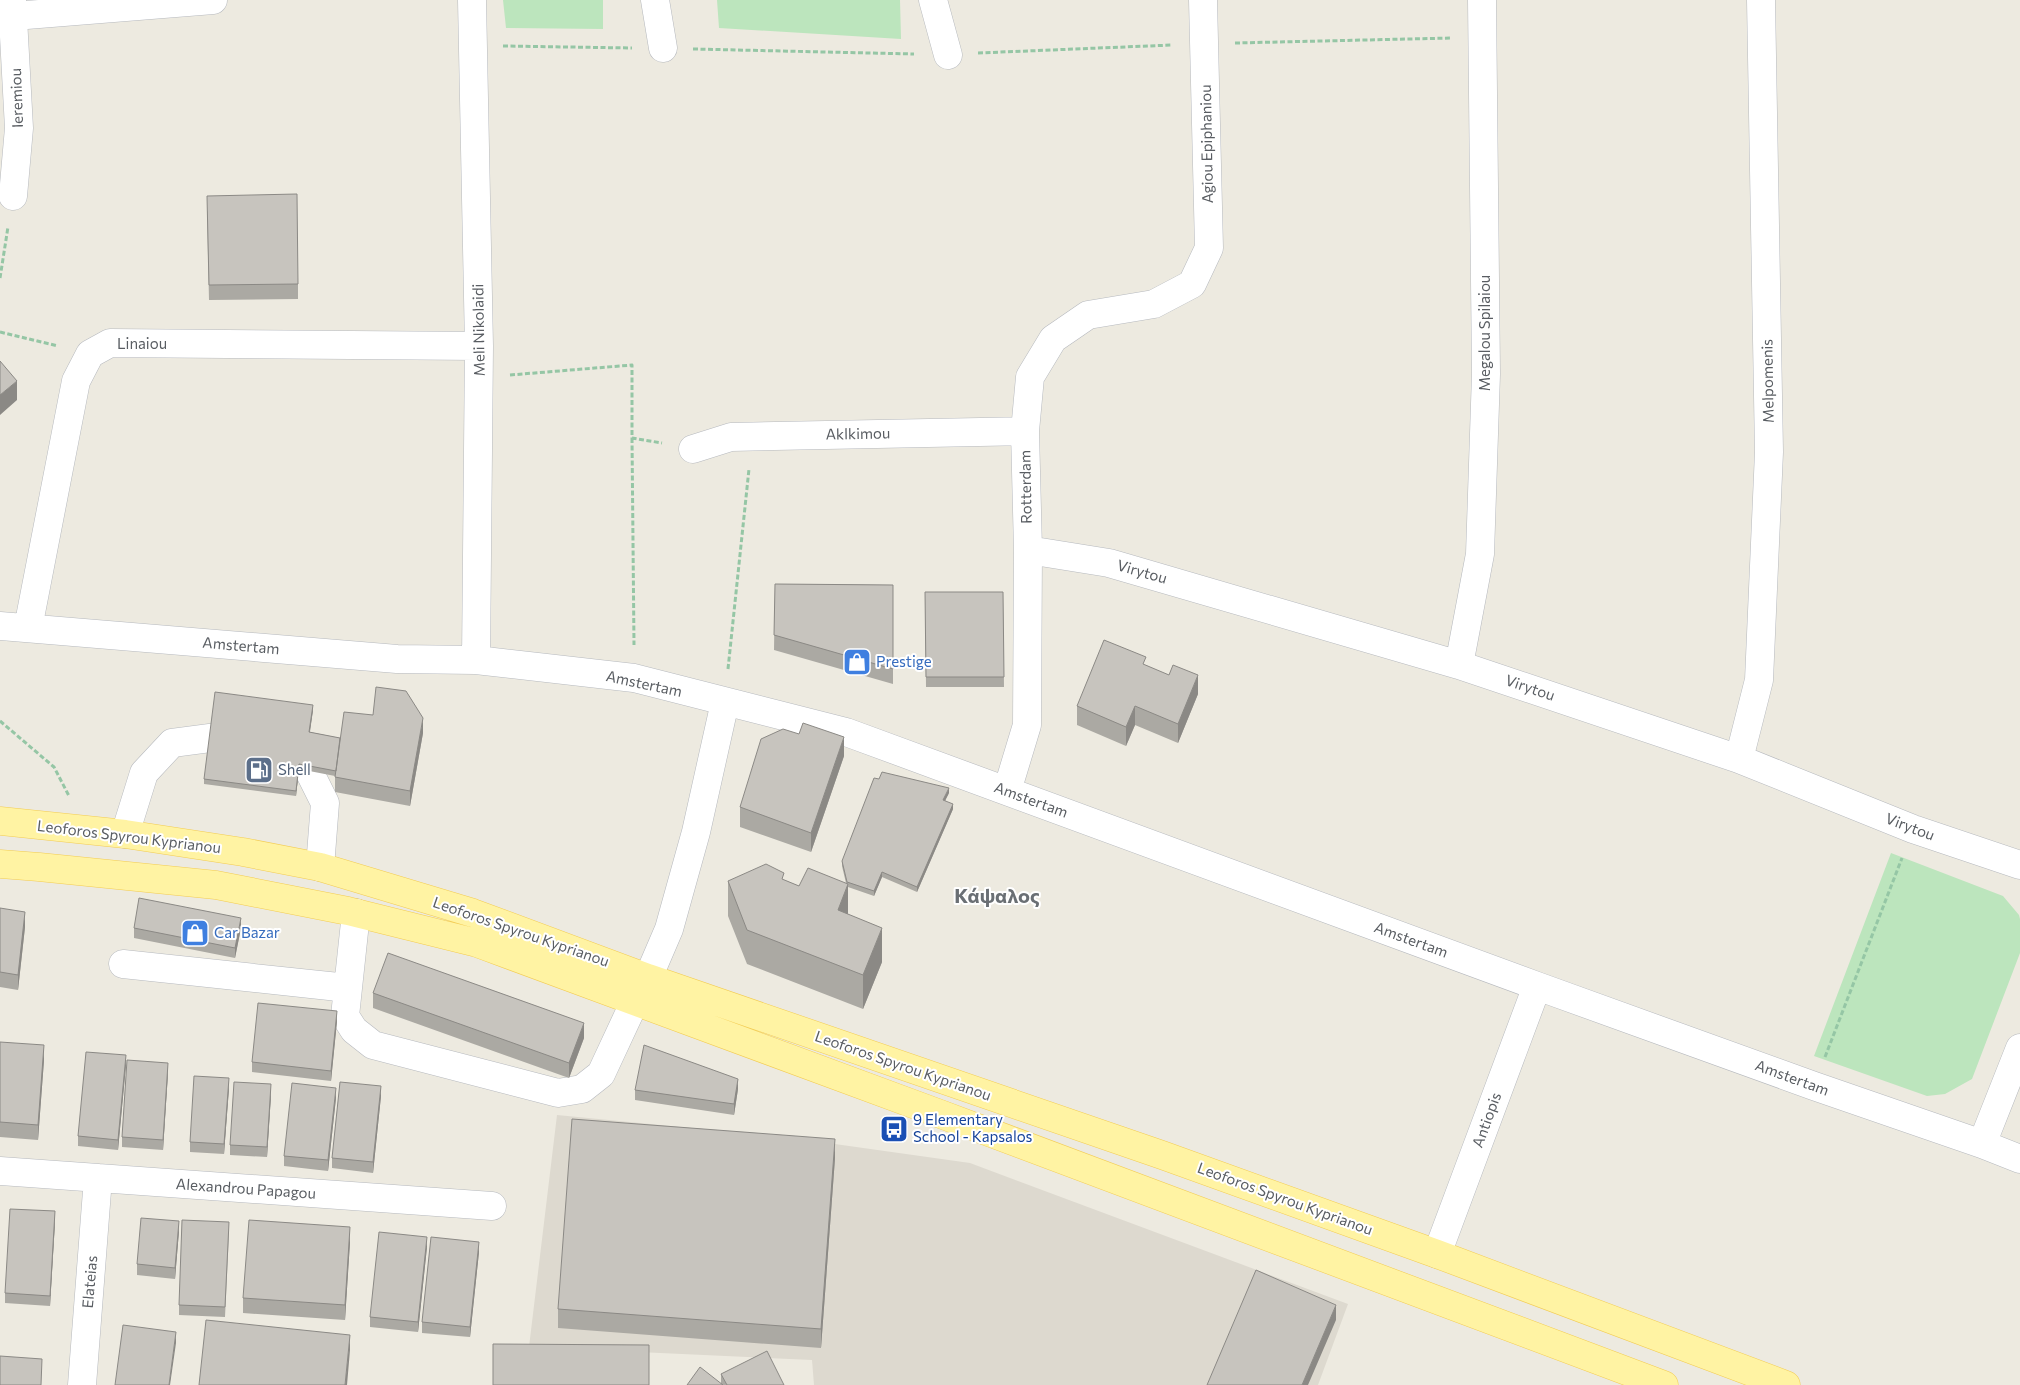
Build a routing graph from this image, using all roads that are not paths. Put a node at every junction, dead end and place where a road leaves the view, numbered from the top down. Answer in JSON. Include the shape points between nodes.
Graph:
{"nodes":[{"id":1,"x":213,"y":0,"type":"edge"},
{"id":2,"x":472,"y":0,"type":"edge"},
{"id":3,"x":655,"y":0,"type":"edge"},
{"id":4,"x":933,"y":0,"type":"edge"},
{"id":5,"x":1203,"y":0,"type":"edge"},
{"id":6,"x":1482,"y":0,"type":"edge"},
{"id":7,"x":1761,"y":0,"type":"edge"},
{"id":8,"x":13,"y":8,"type":"edge"},
{"id":9,"x":662,"y":48,"type":"dead end"},
{"id":10,"x":948,"y":55,"type":"dead end"},
{"id":11,"x":13,"y":196,"type":"road end"},
{"id":12,"x":1192,"y":284,"type":"joint"},
{"id":13,"x":479,"y":346,"type":"junction"},
{"id":14,"x":1025,"y":431,"type":"junction"},
{"id":15,"x":693,"y":449,"type":"road end"},
{"id":16,"x":1028,"y":550,"type":"junction"},
{"id":17,"x":0,"y":626,"type":"edge"},
{"id":18,"x":28,"y":628,"type":"junction"},
{"id":19,"x":476,"y":660,"type":"junction"},
{"id":20,"x":1460,"y":665,"type":"junction"},
{"id":21,"x":725,"y":702,"type":"junction"},
{"id":22,"x":210,"y":738,"type":"edge"},
{"id":23,"x":1739,"y":759,"type":"junction"},
{"id":24,"x":309,"y":771,"type":"edge"},
{"id":25,"x":1007,"y":791,"type":"junction"},
{"id":26,"x":0,"y":821,"type":"edge"},
{"id":27,"x":125,"y":834,"type":"junction"},
{"id":28,"x":0,"y":864,"type":"edge"},
{"id":29,"x":2020,"y":865,"type":"edge"},
{"id":30,"x":320,"y":867,"type":"junction"},
{"id":31,"x":356,"y":913,"type":"junction"},
{"id":32,"x":124,"y":964,"type":"dead end"},
{"id":33,"x":1537,"y":986,"type":"junction"},
{"id":34,"x":348,"y":988,"type":"junction"},
{"id":35,"x":642,"y":989,"type":"junction"},
{"id":36,"x":2020,"y":1048,"type":"edge"},
{"id":37,"x":1982,"y":1144,"type":"junction"},
{"id":38,"x":2020,"y":1159,"type":"edge"},
{"id":39,"x":0,"y":1171,"type":"edge"},
{"id":40,"x":98,"y":1178,"type":"junction"},
{"id":41,"x":492,"y":1206,"type":"dead end"},
{"id":42,"x":1437,"y":1254,"type":"junction"},
{"id":43,"x":1652,"y":1383,"type":"edge"},
{"id":44,"x":82,"y":1385,"type":"edge"},
{"id":45,"x":1786,"y":1385,"type":"edge"}],
"edges":[{"from":1,"to":8,"type":"street"},
{"from":2,"to":13,"type":"street","name":"Meli Nikolaidi"},
{"from":3,"to":9,"type":"street"},
{"from":4,"to":10,"type":"street"},
{"from":5,"to":12,"type":"street","name":"Agiou Epiphaniou","via":[[1209,248]]},
{"from":6,"to":20,"type":"street","name":"Megalou Spilaiou","via":[[1486,374],[1482,514],[1480,554]]},
{"from":7,"to":23,"type":"street","name":"Melpomenis","via":[[1770,452],[1760,680]]},
{"from":8,"to":11,"type":"street","name":"Ieremiou","via":[[19,128]]},
{"from":12,"to":14,"type":"street","name":"Rotterdam","via":[[1154,304],[1088,316],[1053,339],[1030,378]]},
{"from":13,"to":18,"type":"street","name":"Linaiou","via":[[110,343],[90,354],[76,381]]},
{"from":13,"to":19,"type":"street","name":"Meli Nikolaidi"},
{"from":14,"to":15,"type":"street","name":"Aklkimou","via":[[730,437]]},
{"from":14,"to":16,"type":"street","name":"Rotterdam"},
{"from":16,"to":20,"type":"street","name":"Virytou","via":[[1109,563]]},
{"from":16,"to":25,"type":"street","name":"Rotterdam","via":[[1027,724]]},
{"from":17,"to":18,"type":"street","name":"Amstertam"},
{"from":18,"to":19,"type":"street","name":"Amstertam","via":[[397,659]]},
{"from":19,"to":21,"type":"street","name":"Amstertam","via":[[634,678]]},
{"from":20,"to":23,"type":"street","name":"Virytou"},
{"from":21,"to":25,"type":"street","name":"Amstertam","via":[[846,732]]},
{"from":21,"to":35,"type":"street","via":[[696,832],[672,920]]},
{"from":22,"to":27,"type":"street","via":[[172,743],[144,773]]},
{"from":23,"to":29,"type":"street","name":"Virytou","via":[[1913,829]]},
{"from":24,"to":30,"type":"street","via":[[325,803]]},
{"from":25,"to":33,"type":"street","name":"Amstertam"},
{"from":26,"to":27,"type":"main road","name":"Leoforos Spyrou Kyprianou"},
{"from":27,"to":30,"type":"main road","name":"Leoforos Spyrou Kyprianou"},
{"from":28,"to":31,"type":"main road","name":"Leoforos Spyrou Kyprianou","via":[[216,885]]},
{"from":30,"to":35,"type":"main road","name":"Leoforos Spyrou Kyprianou","via":[[473,913]]},
{"from":31,"to":34,"type":"street"},
{"from":31,"to":35,"type":"main road","name":"Leoforos Spyrou Kyprianou"},
{"from":32,"to":34,"type":"street"},
{"from":33,"to":37,"type":"street","name":"Amstertam"},
{"from":33,"to":42,"type":"street","name":"Antiopis"},
{"from":34,"to":35,"type":"street","via":[[345,1016],[354,1030],[374,1045],[558,1093],[582,1089],[601,1074]]},
{"from":35,"to":42,"type":"main road","name":"Leoforos Spyrou Kyprianou","via":[[1152,1152]]},
{"from":35,"to":43,"type":"main road","name":"Leoforos Spyrou Kyprianou"},
{"from":36,"to":37,"type":"street"},
{"from":37,"to":38,"type":"street","name":"Amstertam"},
{"from":39,"to":40,"type":"street","name":"Alexandrou Papagou"},
{"from":40,"to":41,"type":"street","name":"Alexandrou Papagou"},
{"from":40,"to":44,"type":"street","name":"Elateias"},
{"from":42,"to":45,"type":"main road","name":"Leoforos Spyrou Kyprianou"}]}
